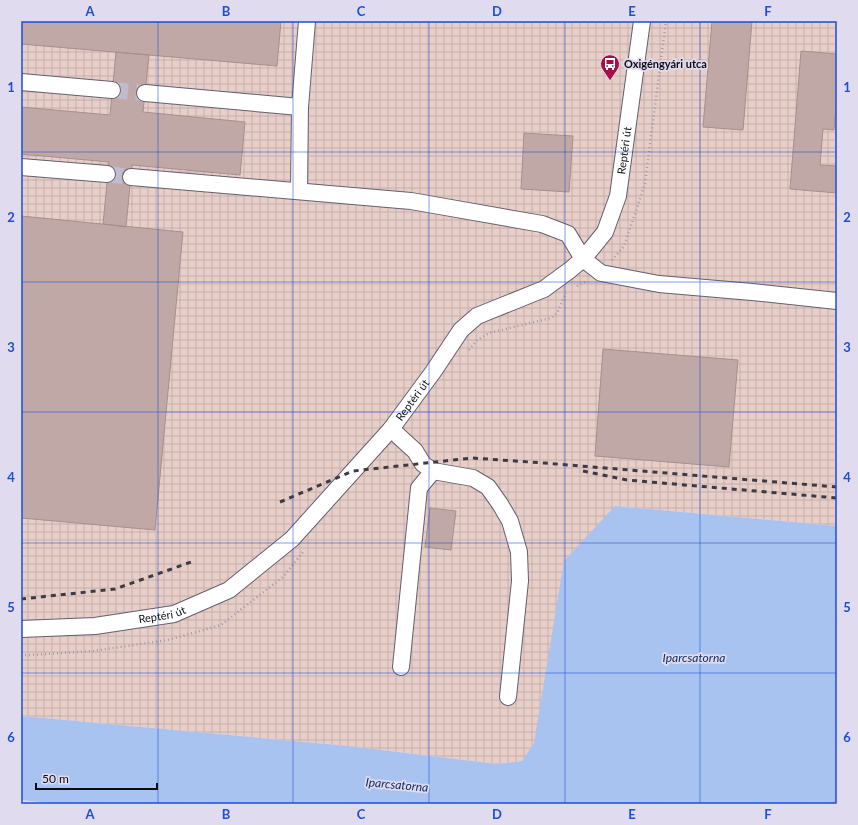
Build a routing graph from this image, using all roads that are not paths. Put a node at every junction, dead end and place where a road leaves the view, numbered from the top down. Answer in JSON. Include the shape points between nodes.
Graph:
{"nodes":[{"id":1,"x":307,"y":21,"type":"edge"},
{"id":2,"x":642,"y":21,"type":"edge"},
{"id":3,"x":21,"y":82,"type":"edge"},
{"id":4,"x":112,"y":90,"type":"tunnel mouth"},
{"id":5,"x":145,"y":93,"type":"tunnel mouth"},
{"id":6,"x":300,"y":107,"type":"junction"},
{"id":7,"x":21,"y":167,"type":"edge"},
{"id":8,"x":108,"y":174,"type":"tunnel mouth"},
{"id":9,"x":131,"y":177,"type":"tunnel mouth"},
{"id":10,"x":299,"y":191,"type":"junction"},
{"id":11,"x":583,"y":258,"type":"junction"},
{"id":12,"x":837,"y":301,"type":"edge"},
{"id":13,"x":390,"y":429,"type":"junction"},
{"id":14,"x":433,"y":471,"type":"junction"},
{"id":15,"x":21,"y":629,"type":"edge"},
{"id":16,"x":401,"y":667,"type":"dead end"},
{"id":17,"x":508,"y":697,"type":"dead end"}],
"edges":[{"from":1,"to":6,"type":"street"},
{"from":2,"to":11,"type":"street","name":"Reptéri út","via":[[618,196],[605,232]]},
{"from":3,"to":4,"type":"street"},
{"from":5,"to":6,"type":"street"},
{"from":6,"to":10,"type":"street"},
{"from":7,"to":8,"type":"street"},
{"from":9,"to":10,"type":"street"},
{"from":10,"to":11,"type":"street","via":[[411,201],[542,224],[568,234]]},
{"from":11,"to":12,"type":"street","via":[[601,273],[659,284]]},
{"from":11,"to":13,"type":"street","name":"Reptéri út","via":[[544,289],[472,320],[461,330]]},
{"from":13,"to":14,"type":"street"},
{"from":13,"to":15,"type":"street","name":"Reptéri út","via":[[292,539],[229,590],[174,614],[95,626]]},
{"from":14,"to":16,"type":"street","via":[[419,488]]},
{"from":14,"to":17,"type":"street","via":[[473,478],[488,488],[510,521],[519,552],[520,581]]}]}
